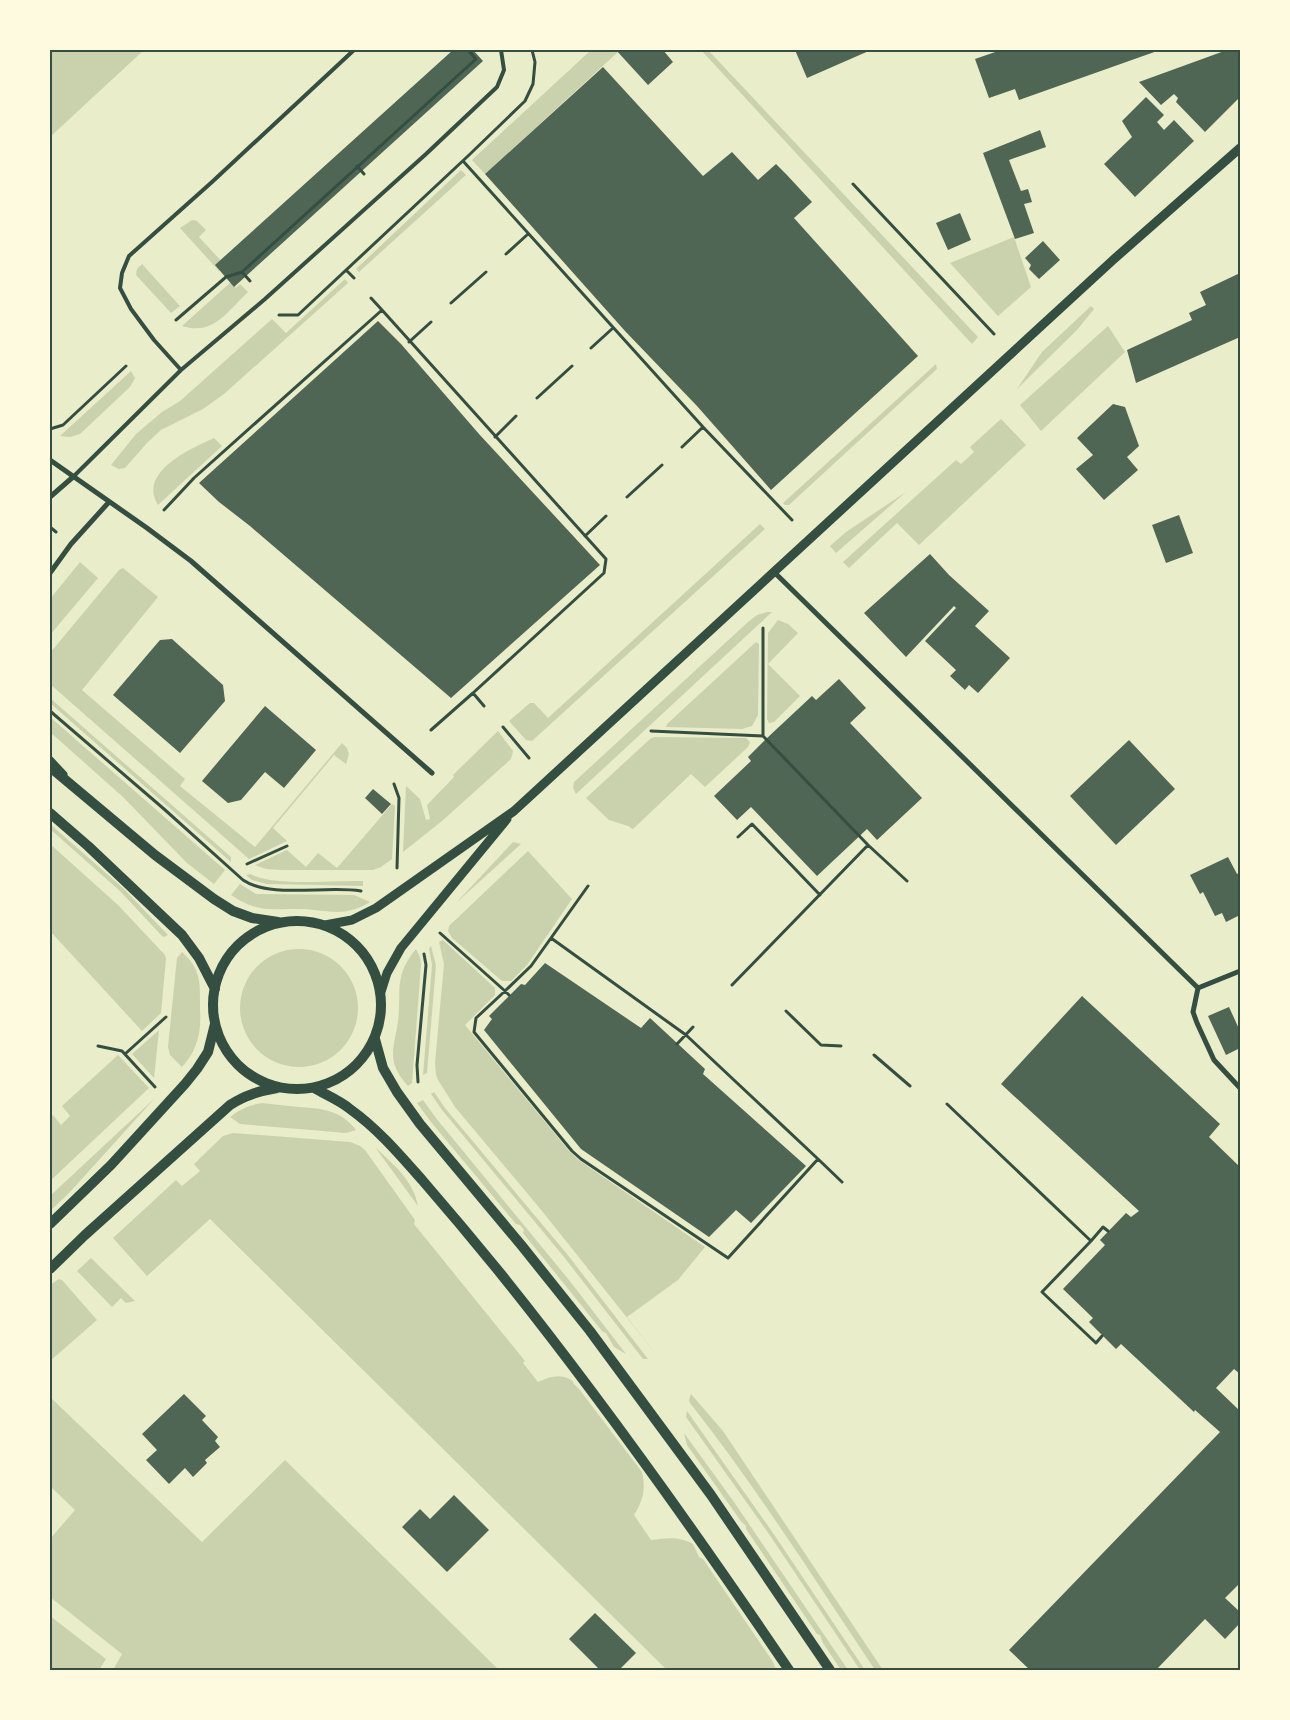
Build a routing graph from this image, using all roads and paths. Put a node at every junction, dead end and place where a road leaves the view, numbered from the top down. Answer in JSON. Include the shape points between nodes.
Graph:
{"nodes":[{"id":1,"x":354,"y":50,"type":"edge"},
{"id":2,"x":468,"y":50,"type":"edge"},
{"id":3,"x":501,"y":50,"type":"edge"},
{"id":4,"x":532,"y":50,"type":"edge"},
{"id":5,"x":1240,"y":148,"type":"edge"},
{"id":6,"x":463,"y":161,"type":"junction"},
{"id":7,"x":358,"y":166,"type":"junction"},
{"id":8,"x":364,"y":174,"type":"dead end"},
{"id":9,"x":853,"y":184,"type":"dead end"},
{"id":10,"x":528,"y":234,"type":"junction"},
{"id":11,"x":506,"y":254,"type":"dead end"},
{"id":12,"x":346,"y":270,"type":"junction"},
{"id":13,"x":242,"y":272,"type":"junction"},
{"id":14,"x":486,"y":272,"type":"dead end"},
{"id":15,"x":354,"y":278,"type":"dead end"},
{"id":16,"x":250,"y":281,"type":"dead end"},
{"id":17,"x":371,"y":298,"type":"dead end"},
{"id":18,"x":451,"y":303,"type":"dead end"},
{"id":19,"x":382,"y":310,"type":"junction"},
{"id":20,"x":279,"y":315,"type":"dead end"},
{"id":21,"x":176,"y":320,"type":"dead end"},
{"id":22,"x":431,"y":322,"type":"dead end"},
{"id":23,"x":613,"y":328,"type":"junction"},
{"id":24,"x":994,"y":334,"type":"dead end"},
{"id":25,"x":409,"y":342,"type":"junction"},
{"id":26,"x":591,"y":348,"type":"dead end"},
{"id":27,"x":126,"y":366,"type":"dead end"},
{"id":28,"x":572,"y":366,"type":"dead end"},
{"id":29,"x":181,"y":370,"type":"junction"},
{"id":30,"x":537,"y":398,"type":"dead end"},
{"id":31,"x":516,"y":416,"type":"dead end"},
{"id":32,"x":703,"y":427,"type":"junction"},
{"id":33,"x":50,"y":429,"type":"edge"},
{"id":34,"x":495,"y":436,"type":"junction"},
{"id":35,"x":682,"y":447,"type":"dead end"},
{"id":36,"x":50,"y":460,"type":"edge"},
{"id":37,"x":662,"y":465,"type":"dead end"},
{"id":38,"x":73,"y":477,"type":"junction"},
{"id":39,"x":50,"y":497,"type":"edge"},
{"id":40,"x":627,"y":497,"type":"dead end"},
{"id":41,"x":109,"y":502,"type":"junction"},
{"id":42,"x":164,"y":510,"type":"dead end"},
{"id":43,"x":606,"y":516,"type":"dead end"},
{"id":44,"x":792,"y":520,"type":"dead end"},
{"id":45,"x":50,"y":528,"type":"edge"},
{"id":46,"x":56,"y":532,"type":"dead end"},
{"id":47,"x":585,"y":536,"type":"junction"},
{"id":48,"x":774,"y":572,"type":"junction"},
{"id":49,"x":50,"y":573,"type":"edge"},
{"id":50,"x":763,"y":628,"type":"dead end"},
{"id":51,"x":473,"y":692,"type":"junction"},
{"id":52,"x":484,"y":706,"type":"dead end"},
{"id":53,"x":50,"y":711,"type":"edge"},
{"id":54,"x":503,"y":727,"type":"dead end"},
{"id":55,"x":431,"y":730,"type":"dead end"},
{"id":56,"x":651,"y":731,"type":"dead end"},
{"id":57,"x":763,"y":736,"type":"junction"},
{"id":58,"x":50,"y":758,"type":"edge"},
{"id":59,"x":529,"y":758,"type":"dead end"},
{"id":60,"x":50,"y":767,"type":"edge"},
{"id":61,"x":432,"y":773,"type":"dead end"},
{"id":62,"x":394,"y":784,"type":"dead end"},
{"id":63,"x":91,"y":802,"type":"junction"},
{"id":64,"x":514,"y":811,"type":"junction"},
{"id":65,"x":50,"y":813,"type":"edge"},
{"id":66,"x":738,"y":838,"type":"dead end"},
{"id":67,"x":868,"y":845,"type":"junction"},
{"id":68,"x":287,"y":846,"type":"dead end"},
{"id":69,"x":247,"y":864,"type":"dead end"},
{"id":70,"x":397,"y":872,"type":"dead end"},
{"id":71,"x":907,"y":881,"type":"dead end"},
{"id":72,"x":588,"y":886,"type":"dead end"},
{"id":73,"x":363,"y":891,"type":"dead end"},
{"id":74,"x":820,"y":895,"type":"junction"},
{"id":75,"x":281,"y":922,"type":"junction"},
{"id":76,"x":325,"y":925,"type":"junction"},
{"id":77,"x":438,"y":931,"type":"dead end"},
{"id":78,"x":551,"y":938,"type":"junction"},
{"id":79,"x":422,"y":949,"type":"dead end"},
{"id":80,"x":1240,"y":971,"type":"edge"},
{"id":81,"x":732,"y":985,"type":"dead end"},
{"id":82,"x":1198,"y":988,"type":"junction"},
{"id":83,"x":215,"y":989,"type":"junction"},
{"id":84,"x":505,"y":991,"type":"junction"},
{"id":85,"x":381,"y":992,"type":"junction"},
{"id":86,"x":509,"y":995,"type":"dead end"},
{"id":87,"x":786,"y":1011,"type":"dead end"},
{"id":88,"x":166,"y":1017,"type":"dead end"},
{"id":89,"x":215,"y":1024,"type":"junction"},
{"id":90,"x":693,"y":1027,"type":"dead end"},
{"id":91,"x":686,"y":1035,"type":"junction"},
{"id":92,"x":375,"y":1039,"type":"junction"},
{"id":93,"x":677,"y":1044,"type":"dead end"},
{"id":94,"x":98,"y":1046,"type":"dead end"},
{"id":95,"x":841,"y":1046,"type":"dead end"},
{"id":96,"x":125,"y":1054,"type":"junction"},
{"id":97,"x":874,"y":1055,"type":"dead end"},
{"id":98,"x":419,"y":1085,"type":"dead end"},
{"id":99,"x":910,"y":1086,"type":"dead end"},
{"id":100,"x":156,"y":1087,"type":"dead end"},
{"id":101,"x":278,"y":1088,"type":"junction"},
{"id":102,"x":314,"y":1088,"type":"junction"},
{"id":103,"x":1240,"y":1088,"type":"edge"},
{"id":104,"x":947,"y":1104,"type":"dead end"},
{"id":105,"x":818,"y":1159,"type":"junction"},
{"id":106,"x":842,"y":1182,"type":"dead end"},
{"id":107,"x":50,"y":1224,"type":"edge"},
{"id":108,"x":1108,"y":1231,"type":"dead end"},
{"id":109,"x":1091,"y":1241,"type":"junction"},
{"id":110,"x":50,"y":1269,"type":"edge"},
{"id":111,"x":1102,"y":1336,"type":"dead end"},
{"id":112,"x":789,"y":1670,"type":"edge"},
{"id":113,"x":830,"y":1670,"type":"edge"}],
"edges":[{"from":1,"to":29,"type":"lane","via":[[130,256],[122,273],[120,288],[154,340]]},
{"from":2,"to":7,"type":"path","via":[[476,59]]},
{"from":3,"to":29,"type":"lane","via":[[504,70],[497,87],[265,299]]},
{"from":4,"to":6,"type":"path","via":[[535,62],[533,84],[525,101]]},
{"from":5,"to":48,"type":"street","via":[[1112,260]]},
{"from":6,"to":10,"type":"path"},
{"from":6,"to":12,"type":"path"},
{"from":7,"to":8,"type":"path"},
{"from":7,"to":13,"type":"path"},
{"from":9,"to":24,"type":"path"},
{"from":10,"to":11,"type":"path"},
{"from":10,"to":23,"type":"path"},
{"from":12,"to":15,"type":"path"},
{"from":12,"to":20,"type":"path","via":[[298,315]]},
{"from":13,"to":16,"type":"path"},
{"from":13,"to":21,"type":"path","via":[[226,277]]},
{"from":14,"to":18,"type":"path"},
{"from":17,"to":19,"type":"path"},
{"from":19,"to":25,"type":"path"},
{"from":19,"to":42,"type":"path","via":[[194,478]]},
{"from":22,"to":25,"type":"path"},
{"from":23,"to":26,"type":"path"},
{"from":23,"to":32,"type":"path"},
{"from":25,"to":34,"type":"path"},
{"from":27,"to":33,"type":"path","via":[[63,425]]},
{"from":28,"to":30,"type":"path"},
{"from":29,"to":38,"type":"lane"},
{"from":31,"to":34,"type":"path"},
{"from":32,"to":35,"type":"path"},
{"from":32,"to":44,"type":"path"},
{"from":34,"to":47,"type":"path"},
{"from":36,"to":38,"type":"street"},
{"from":37,"to":40,"type":"path"},
{"from":38,"to":39,"type":"street"},
{"from":38,"to":41,"type":"street"},
{"from":41,"to":49,"type":"street"},
{"from":41,"to":61,"type":"street","via":[[191,561]]},
{"from":43,"to":47,"type":"path"},
{"from":45,"to":46,"type":"path"},
{"from":47,"to":51,"type":"path","via":[[606,559],[604,573]]},
{"from":48,"to":64,"type":"street"},
{"from":48,"to":82,"type":"street"},
{"from":50,"to":57,"type":"path"},
{"from":51,"to":52,"type":"path"},
{"from":51,"to":55,"type":"path"},
{"from":53,"to":73,"type":"path","via":[[251,886]]},
{"from":54,"to":59,"type":"path"},
{"from":56,"to":57,"type":"path"},
{"from":57,"to":67,"type":"path"},
{"from":58,"to":63,"type":"street"},
{"from":60,"to":63,"type":"main road"},
{"from":62,"to":70,"type":"path","via":[[399,798]]},
{"from":63,"to":75,"type":"main road","via":[[155,855],[233,911],[252,918]]},
{"from":64,"to":76,"type":"street","via":[[376,908],[352,920]]},
{"from":64,"to":85,"type":"street","via":[[401,948],[386,973]]},
{"from":65,"to":83,"type":"main road","via":[[182,935],[199,958]]},
{"from":66,"to":74,"type":"path","via":[[752,824]]},
{"from":67,"to":71,"type":"path"},
{"from":67,"to":74,"type":"path"},
{"from":68,"to":69,"type":"path"},
{"from":72,"to":78,"type":"path"},
{"from":74,"to":81,"type":"path"},
{"from":75,"to":76,"type":"main road"},
{"from":75,"to":83,"type":"main road","via":[[251,935],[238,946],[228,958]]},
{"from":76,"to":85,"type":"main road","via":[[354,942],[365,955]]},
{"from":77,"to":84,"type":"path"},
{"from":78,"to":84,"type":"path","via":[[532,966]]},
{"from":78,"to":91,"type":"path"},
{"from":79,"to":98,"type":"path","via":[[426,965],[417,1065]]},
{"from":80,"to":82,"type":"street"},
{"from":82,"to":103,"type":"street","via":[[1193,1012],[1197,1023],[1214,1060]]},
{"from":83,"to":89,"type":"main road"},
{"from":84,"to":86,"type":"path"},
{"from":84,"to":105,"type":"path","via":[[476,1018],[474,1032],[567,1144],[581,1159],[728,1258]]},
{"from":85,"to":92,"type":"main road","via":[[382,1009]]},
{"from":87,"to":95,"type":"path","via":[[821,1045]]},
{"from":88,"to":96,"type":"path"},
{"from":89,"to":101,"type":"main road","via":[[233,1060],[256,1079]]},
{"from":89,"to":107,"type":"main road","via":[[208,1052],[185,1084]]},
{"from":90,"to":91,"type":"path"},
{"from":91,"to":93,"type":"path"},
{"from":91,"to":105,"type":"path"},
{"from":92,"to":102,"type":"main road","via":[[356,1066],[339,1079]]},
{"from":92,"to":113,"type":"main road","via":[[383,1068],[420,1124],[559,1291],[615,1365],[712,1496]]},
{"from":94,"to":96,"type":"path","via":[[122,1050]]},
{"from":96,"to":100,"type":"path"},
{"from":97,"to":99,"type":"path"},
{"from":101,"to":102,"type":"main road"},
{"from":101,"to":110,"type":"main road","via":[[243,1096],[230,1105]]},
{"from":102,"to":112,"type":"main road","via":[[348,1107],[380,1135],[476,1243],[641,1457]]},
{"from":104,"to":109,"type":"path"},
{"from":105,"to":106,"type":"path"},
{"from":108,"to":109,"type":"path","via":[[1103,1227]]},
{"from":109,"to":111,"type":"path","via":[[1042,1292],[1096,1343]]}]}
